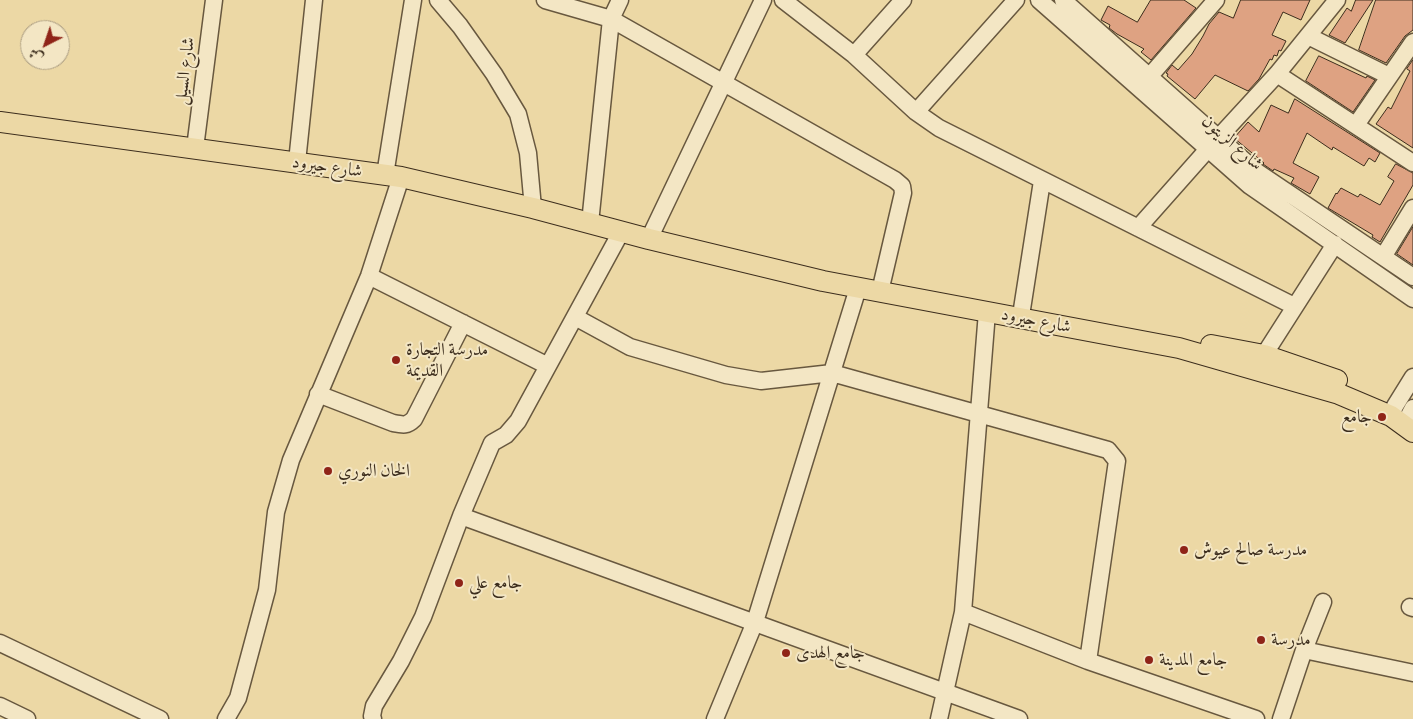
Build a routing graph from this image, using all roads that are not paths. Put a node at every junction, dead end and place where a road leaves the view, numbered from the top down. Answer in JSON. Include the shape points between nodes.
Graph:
{"nodes":[{"id":1,"x":214,"y":0,"type":"edge"},
{"id":2,"x":314,"y":0,"type":"edge"},
{"id":3,"x":413,"y":0,"type":"edge"},
{"id":4,"x":438,"y":0,"type":"edge"},
{"id":5,"x":545,"y":0,"type":"edge"},
{"id":6,"x":620,"y":0,"type":"edge"},
{"id":7,"x":764,"y":0,"type":"edge"},
{"id":8,"x":783,"y":0,"type":"edge"},
{"id":9,"x":903,"y":0,"type":"edge"},
{"id":10,"x":1016,"y":0,"type":"edge"},
{"id":11,"x":1039,"y":0,"type":"edge"},
{"id":12,"x":1064,"y":0,"type":"edge"},
{"id":13,"x":1337,"y":0,"type":"edge"},
{"id":14,"x":1214,"y":1,"type":"edge"},
{"id":15,"x":611,"y":19,"type":"junction"},
{"id":16,"x":1308,"y":36,"type":"junction"},
{"id":17,"x":1413,"y":42,"type":"edge"},
{"id":18,"x":854,"y":55,"type":"junction"},
{"id":19,"x":1277,"y":74,"type":"junction"},
{"id":20,"x":1390,"y":76,"type":"junction"},
{"id":21,"x":1149,"y":77,"type":"junction"},
{"id":22,"x":724,"y":83,"type":"junction"},
{"id":23,"x":916,"y":112,"type":"junction"},
{"id":24,"x":0,"y":122,"type":"edge"},
{"id":25,"x":1356,"y":125,"type":"junction"},
{"id":26,"x":1213,"y":143,"type":"junction"},
{"id":27,"x":196,"y":148,"type":"junction"},
{"id":28,"x":297,"y":162,"type":"junction"},
{"id":29,"x":1413,"y":163,"type":"edge"},
{"id":30,"x":393,"y":176,"type":"junction"},
{"id":31,"x":1042,"y":181,"type":"junction"},
{"id":32,"x":534,"y":208,"type":"junction"},
{"id":33,"x":1413,"y":208,"type":"edge"},
{"id":34,"x":590,"y":223,"type":"junction"},
{"id":35,"x":1138,"y":228,"type":"junction"},
{"id":36,"x":621,"y":232,"type":"junction"},
{"id":37,"x":649,"y":239,"type":"junction"},
{"id":38,"x":1335,"y":244,"type":"junction"},
{"id":39,"x":1383,"y":257,"type":"junction"},
{"id":40,"x":369,"y":276,"type":"junction"},
{"id":41,"x":1413,"y":277,"type":"edge"},
{"id":42,"x":882,"y":283,"type":"junction"},
{"id":43,"x":858,"y":288,"type":"junction"},
{"id":44,"x":1413,"y":299,"type":"edge"},
{"id":45,"x":1294,"y":306,"type":"junction"},
{"id":46,"x":1022,"y":309,"type":"junction"},
{"id":47,"x":987,"y":312,"type":"junction"},
{"id":48,"x":575,"y":317,"type":"junction"},
{"id":49,"x":463,"y":323,"type":"junction"},
{"id":50,"x":1264,"y":355,"type":"junction"},
{"id":51,"x":548,"y":366,"type":"junction"},
{"id":52,"x":832,"y":373,"type":"junction"},
{"id":53,"x":1413,"y":377,"type":"edge"},
{"id":54,"x":318,"y":394,"type":"junction"},
{"id":55,"x":980,"y":415,"type":"junction"},
{"id":56,"x":1405,"y":417,"type":"edge"},
{"id":57,"x":461,"y":516,"type":"junction"},
{"id":58,"x":1324,"y":602,"type":"dead end"},
{"id":59,"x":963,"y":612,"type":"junction"},
{"id":60,"x":755,"y":622,"type":"junction"},
{"id":61,"x":0,"y":643,"type":"edge"},
{"id":62,"x":1304,"y":650,"type":"junction"},
{"id":63,"x":1088,"y":661,"type":"junction"},
{"id":64,"x":1413,"y":674,"type":"edge"},
{"id":65,"x":945,"y":691,"type":"junction"},
{"id":66,"x":0,"y":706,"type":"edge"},
{"id":67,"x":138,"y":714,"type":"edge"},
{"id":68,"x":27,"y":719,"type":"edge"},
{"id":69,"x":160,"y":719,"type":"edge"},
{"id":70,"x":226,"y":719,"type":"edge"},
{"id":71,"x":373,"y":719,"type":"edge"},
{"id":72,"x":715,"y":719,"type":"edge"},
{"id":73,"x":939,"y":719,"type":"edge"},
{"id":74,"x":1019,"y":719,"type":"edge"},
{"id":75,"x":1256,"y":719,"type":"edge"},
{"id":76,"x":1281,"y":719,"type":"edge"}],
"edges":[{"from":1,"to":27,"type":"street","name":"شارع السيل"},
{"from":2,"to":28,"type":"street"},
{"from":3,"to":30,"type":"street"},
{"from":4,"to":32,"type":"street","via":[[494,74],[518,114],[528,153]]},
{"from":5,"to":15,"type":"street"},
{"from":6,"to":15,"type":"street"},
{"from":7,"to":22,"type":"street"},
{"from":8,"to":18,"type":"street"},
{"from":9,"to":18,"type":"street"},
{"from":10,"to":23,"type":"street"},
{"from":11,"to":26,"type":"street","name":"شارع الزيتون"},
{"from":12,"to":21,"type":"street","name":"شارع الزيتون"},
{"from":13,"to":16,"type":"street"},
{"from":14,"to":21,"type":"street"},
{"from":15,"to":22,"type":"street"},
{"from":15,"to":34,"type":"street"},
{"from":16,"to":19,"type":"street"},
{"from":16,"to":20,"type":"street"},
{"from":17,"to":20,"type":"street"},
{"from":18,"to":23,"type":"street"},
{"from":19,"to":25,"type":"street"},
{"from":19,"to":26,"type":"street"},
{"from":20,"to":25,"type":"street"},
{"from":21,"to":26,"type":"street","name":"شارع الزيتون"},
{"from":22,"to":37,"type":"street"},
{"from":22,"to":42,"type":"street","via":[[902,186]]},
{"from":23,"to":31,"type":"street","via":[[938,128]]},
{"from":24,"to":27,"type":"main road","name":"شارع جيرود"},
{"from":25,"to":29,"type":"street"},
{"from":26,"to":35,"type":"street"},
{"from":26,"to":38,"type":"street","name":"شارع الزيتون","via":[[1250,186]]},
{"from":26,"to":39,"type":"street","name":"شارع الزيتون"},
{"from":27,"to":28,"type":"main road","name":"شارع جيرود"},
{"from":28,"to":30,"type":"main road","name":"شارع جيرود"},
{"from":30,"to":32,"type":"main road","name":"شارع جيرود"},
{"from":30,"to":40,"type":"street"},
{"from":31,"to":35,"type":"street"},
{"from":31,"to":46,"type":"street"},
{"from":32,"to":34,"type":"main road","name":"شارع جيرود"},
{"from":33,"to":39,"type":"street"},
{"from":34,"to":36,"type":"main road","name":"شارع جيرود"},
{"from":35,"to":45,"type":"street"},
{"from":36,"to":37,"type":"main road","name":"شارع جيرود"},
{"from":36,"to":48,"type":"street"},
{"from":37,"to":42,"type":"main road","name":"شارع جيرود"},
{"from":37,"to":43,"type":"main road","name":"شارع جيرود"},
{"from":38,"to":44,"type":"street","name":"شارع الزيتون"},
{"from":38,"to":45,"type":"street"},
{"from":39,"to":41,"type":"street","name":"شارع الزيتون"},
{"from":40,"to":49,"type":"street"},
{"from":40,"to":54,"type":"street"},
{"from":42,"to":46,"type":"main road","name":"شارع جيرود"},
{"from":43,"to":47,"type":"main road","name":"شارع جيرود"},
{"from":43,"to":52,"type":"street"},
{"from":45,"to":50,"type":"street"},
{"from":46,"to":50,"type":"main road","name":"شارع جيرود"},
{"from":47,"to":55,"type":"street"},
{"from":47,"to":56,"type":"main road","name":"شارع جيرود","via":[[1179,348],[1339,394]]},
{"from":48,"to":51,"type":"street"},
{"from":48,"to":52,"type":"street","via":[[630,347],[726,374],[761,381]]},
{"from":49,"to":51,"type":"street"},
{"from":49,"to":54,"type":"street","via":[[414,419],[404,426]]},
{"from":50,"to":56,"type":"main road","name":"شارع جيرود","via":[[1341,382]]},
{"from":51,"to":57,"type":"street","via":[[518,421],[506,435],[492,443]]},
{"from":52,"to":55,"type":"street"},
{"from":52,"to":60,"type":"street"},
{"from":53,"to":56,"type":"street"},
{"from":54,"to":70,"type":"street","via":[[291,460],[276,512],[267,590],[238,698]]},
{"from":55,"to":59,"type":"street"},
{"from":55,"to":63,"type":"street","via":[[1108,450],[1118,461]]},
{"from":57,"to":60,"type":"street"},
{"from":57,"to":71,"type":"street","via":[[423,617],[374,706]]},
{"from":58,"to":62,"type":"street"},
{"from":59,"to":63,"type":"street"},
{"from":59,"to":65,"type":"street"},
{"from":60,"to":65,"type":"street"},
{"from":60,"to":72,"type":"street"},
{"from":61,"to":67,"type":"street"},
{"from":62,"to":64,"type":"street"},
{"from":62,"to":76,"type":"street"},
{"from":63,"to":75,"type":"street"},
{"from":65,"to":73,"type":"street"},
{"from":65,"to":74,"type":"street"},
{"from":66,"to":68,"type":"street"},
{"from":67,"to":69,"type":"street"}]}
